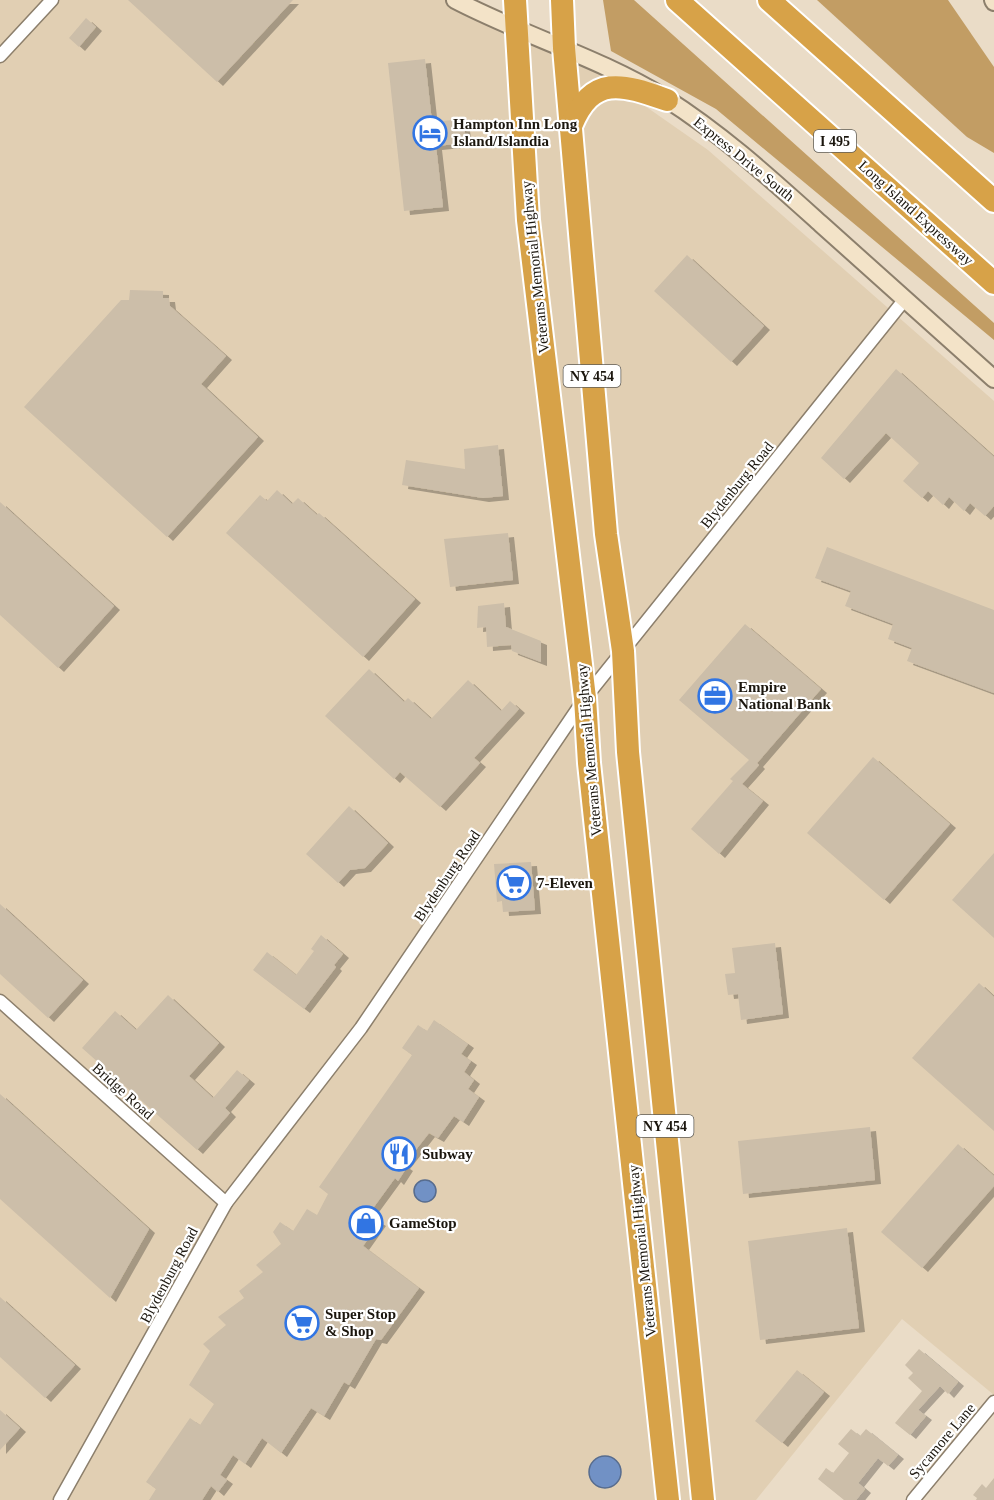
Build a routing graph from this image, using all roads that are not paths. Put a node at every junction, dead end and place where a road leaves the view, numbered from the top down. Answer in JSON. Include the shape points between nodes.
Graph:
{"nodes":[{"id":1,"x":52,"y":0,"type":"edge"},
{"id":2,"x":454,"y":0,"type":"edge"},
{"id":3,"x":515,"y":0,"type":"edge"},
{"id":4,"x":562,"y":0,"type":"edge"},
{"id":5,"x":677,"y":0,"type":"edge"},
{"id":6,"x":769,"y":0,"type":"edge"},
{"id":7,"x":516,"y":30,"type":"junction"},
{"id":8,"x":564,"y":48,"type":"junction"},
{"id":9,"x":0,"y":56,"type":"edge"},
{"id":10,"x":667,"y":100,"type":"junction"},
{"id":11,"x":571,"y":126,"type":"junction"},
{"id":12,"x":994,"y":201,"type":"edge"},
{"id":13,"x":994,"y":283,"type":"edge"},
{"id":14,"x":905,"y":299,"type":"junction"},
{"id":15,"x":994,"y":379,"type":"edge"},
{"id":16,"x":623,"y":651,"type":"junction"},
{"id":17,"x":585,"y":698,"type":"junction"},
{"id":18,"x":0,"y":1001,"type":"edge"},
{"id":19,"x":226,"y":1203,"type":"junction"},
{"id":20,"x":994,"y":1402,"type":"edge"},
{"id":21,"x":60,"y":1500,"type":"edge"},
{"id":22,"x":668,"y":1500,"type":"edge"},
{"id":23,"x":703,"y":1500,"type":"edge"},
{"id":24,"x":913,"y":1500,"type":"edge"}],
"edges":[{"from":1,"to":9,"type":"street"},
{"from":2,"to":7,"type":"main road","name":"Express Drive South"},
{"from":3,"to":7,"type":"highway","name":"Veterans Memorial Highway","number":"NY 454"},
{"from":4,"to":8,"type":"highway","number":"NY 454"},
{"from":5,"to":13,"type":"highway","name":"Long Island Expressway","number":"I 495"},
{"from":6,"to":12,"type":"highway"},
{"from":7,"to":8,"type":"main road","name":"Express Drive South"},
{"from":7,"to":17,"type":"highway","name":"Veterans Memorial Highway","number":"NY 454","via":[[528,220]]},
{"from":8,"to":10,"type":"main road","name":"Express Drive South"},
{"from":8,"to":11,"type":"highway","number":"NY 454"},
{"from":10,"to":11,"type":"highway","via":[[624,86],[599,89],[580,105]]},
{"from":10,"to":14,"type":"main road","name":"Express Drive South","via":[[733,147]]},
{"from":11,"to":16,"type":"highway","number":"NY 454","via":[[606,534]]},
{"from":14,"to":15,"type":"main road","name":"Express Drive South"},
{"from":14,"to":16,"type":"street","name":"Blydenburg Road"},
{"from":16,"to":17,"type":"street","name":"Blydenburg Road"},
{"from":16,"to":23,"type":"highway","number":"NY 454","via":[[628,752]]},
{"from":17,"to":19,"type":"street","name":"Blydenburg Road","via":[[361,1028]]},
{"from":17,"to":22,"type":"highway","name":"Veterans Memorial Highway","number":"NY 454"},
{"from":18,"to":19,"type":"street","name":"Bridge Road"},
{"from":19,"to":21,"type":"street","name":"Blydenburg Road"},
{"from":20,"to":24,"type":"street","name":"Sycamore Lane"}]}
